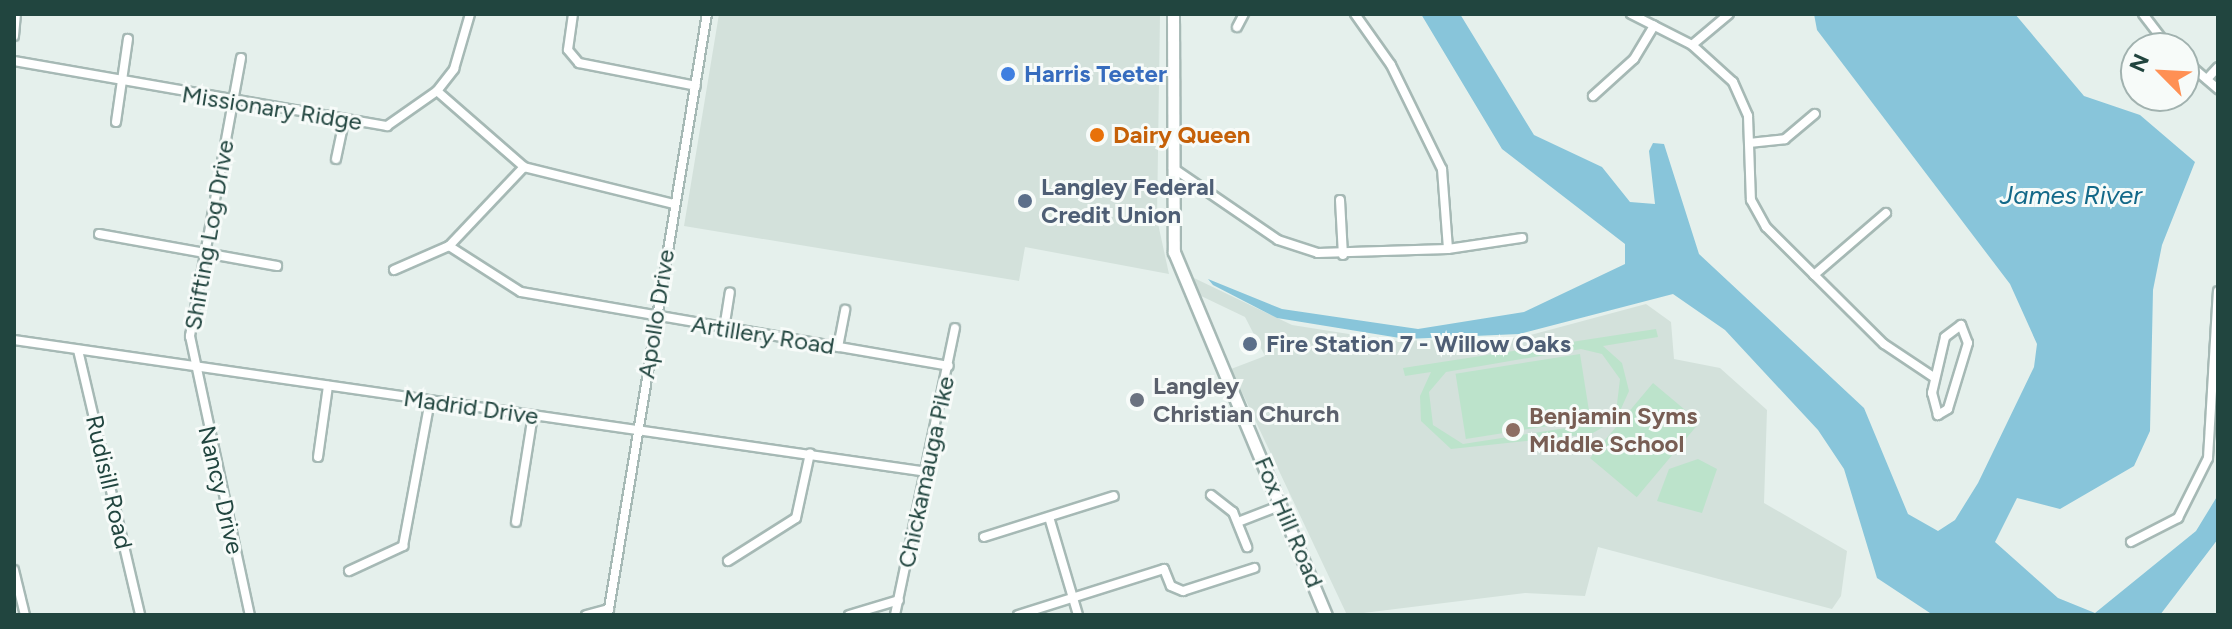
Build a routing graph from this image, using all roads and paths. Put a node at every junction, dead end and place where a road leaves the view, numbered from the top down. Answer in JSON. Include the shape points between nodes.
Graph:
{"nodes":[{"id":1,"x":16,"y":14,"type":"edge"},
{"id":2,"x":470,"y":14,"type":"edge"},
{"id":3,"x":573,"y":14,"type":"edge"},
{"id":4,"x":707,"y":14,"type":"edge"},
{"id":5,"x":1173,"y":14,"type":"edge"},
{"id":6,"x":1244,"y":14,"type":"edge"},
{"id":7,"x":1355,"y":14,"type":"edge"},
{"id":8,"x":1631,"y":14,"type":"edge"},
{"id":9,"x":1729,"y":14,"type":"edge"},
{"id":10,"x":2143,"y":14,"type":"edge"},
{"id":11,"x":1654,"y":26,"type":"junction"},
{"id":12,"x":1237,"y":27,"type":"dead end"},
{"id":13,"x":2157,"y":32,"type":"edge"},
{"id":14,"x":14,"y":36,"type":"edge"},
{"id":15,"x":128,"y":39,"type":"dead end"},
{"id":16,"x":1692,"y":45,"type":"junction"},
{"id":17,"x":241,"y":58,"type":"dead end"},
{"id":18,"x":14,"y":61,"type":"edge"},
{"id":19,"x":2218,"y":67,"type":"edge"},
{"id":20,"x":2200,"y":73,"type":"edge"},
{"id":21,"x":2207,"y":79,"type":"junction"},
{"id":22,"x":122,"y":83,"type":"junction"},
{"id":23,"x":696,"y":86,"type":"junction"},
{"id":24,"x":2218,"y":89,"type":"edge"},
{"id":25,"x":437,"y":91,"type":"junction"},
{"id":26,"x":1593,"y":96,"type":"dead end"},
{"id":27,"x":233,"y":102,"type":"junction"},
{"id":28,"x":1815,"y":114,"type":"dead end"},
{"id":29,"x":116,"y":122,"type":"dead end"},
{"id":30,"x":344,"y":122,"type":"junction"},
{"id":31,"x":1749,"y":143,"type":"junction"},
{"id":32,"x":336,"y":159,"type":"dead end"},
{"id":33,"x":524,"y":167,"type":"junction"},
{"id":34,"x":1170,"y":167,"type":"junction"},
{"id":35,"x":1340,"y":200,"type":"dead end"},
{"id":36,"x":673,"y":204,"type":"junction"},
{"id":37,"x":1886,"y":213,"type":"dead end"},
{"id":38,"x":99,"y":234,"type":"dead end"},
{"id":39,"x":1522,"y":238,"type":"dead end"},
{"id":40,"x":449,"y":246,"type":"junction"},
{"id":41,"x":1448,"y":249,"type":"junction"},
{"id":42,"x":204,"y":253,"type":"junction"},
{"id":43,"x":1343,"y":255,"type":"junction"},
{"id":44,"x":277,"y":266,"type":"dead end"},
{"id":45,"x":394,"y":270,"type":"dead end"},
{"id":46,"x":1814,"y":275,"type":"junction"},
{"id":47,"x":2218,"y":291,"type":"edge"},
{"id":48,"x":730,"y":292,"type":"dead end"},
{"id":49,"x":845,"y":310,"type":"dead end"},
{"id":50,"x":655,"y":318,"type":"junction"},
{"id":51,"x":955,"y":328,"type":"dead end"},
{"id":52,"x":724,"y":329,"type":"junction"},
{"id":53,"x":14,"y":340,"type":"edge"},
{"id":54,"x":838,"y":347,"type":"junction"},
{"id":55,"x":78,"y":350,"type":"junction"},
{"id":56,"x":191,"y":366,"type":"junction"},
{"id":57,"x":949,"y":366,"type":"junction"},
{"id":58,"x":1935,"y":378,"type":"junction"},
{"id":59,"x":328,"y":386,"type":"junction"},
{"id":60,"x":430,"y":401,"type":"junction"},
{"id":61,"x":533,"y":415,"type":"junction"},
{"id":62,"x":638,"y":429,"type":"junction"},
{"id":63,"x":810,"y":453,"type":"junction"},
{"id":64,"x":318,"y":457,"type":"dead end"},
{"id":65,"x":928,"y":472,"type":"junction"},
{"id":66,"x":1211,"y":495,"type":"dead end"},
{"id":67,"x":1114,"y":496,"type":"dead end"},
{"id":68,"x":1282,"y":505,"type":"junction"},
{"id":69,"x":1049,"y":517,"type":"junction"},
{"id":70,"x":516,"y":522,"type":"dead end"},
{"id":71,"x":1238,"y":522,"type":"junction"},
{"id":72,"x":984,"y":537,"type":"dead end"},
{"id":73,"x":2131,"y":542,"type":"dead end"},
{"id":74,"x":1247,"y":547,"type":"dead end"},
{"id":75,"x":728,"y":561,"type":"dead end"},
{"id":76,"x":1254,"y":568,"type":"dead end"},
{"id":77,"x":14,"y":570,"type":"edge"},
{"id":78,"x":349,"y":571,"type":"dead end"},
{"id":79,"x":1073,"y":598,"type":"junction"},
{"id":80,"x":899,"y":600,"type":"junction"},
{"id":81,"x":609,"y":612,"type":"edge"},
{"id":82,"x":25,"y":615,"type":"edge"},
{"id":83,"x":140,"y":615,"type":"edge"},
{"id":84,"x":250,"y":615,"type":"edge"},
{"id":85,"x":586,"y":615,"type":"edge"},
{"id":86,"x":849,"y":615,"type":"edge"},
{"id":87,"x":895,"y":615,"type":"edge"},
{"id":88,"x":1018,"y":615,"type":"edge"},
{"id":89,"x":1078,"y":615,"type":"edge"},
{"id":90,"x":1326,"y":615,"type":"edge"}],
"edges":[{"from":1,"to":14,"type":"street"},
{"from":2,"to":25,"type":"street","name":"Missionary Ridge","via":[[464,47]]},
{"from":3,"to":23,"type":"street","via":[[568,50],[579,63]]},
{"from":4,"to":23,"type":"street","name":"Apollo Drive"},
{"from":5,"to":34,"type":"main road","name":"Fox Hill Road"},
{"from":6,"to":12,"type":"street"},
{"from":7,"to":41,"type":"street","via":[[1391,65],[1442,169]]},
{"from":8,"to":11,"type":"street"},
{"from":9,"to":16,"type":"street"},
{"from":10,"to":13,"type":"street"},
{"from":11,"to":16,"type":"street"},
{"from":11,"to":26,"type":"street","via":[[1634,59]]},
{"from":15,"to":22,"type":"street"},
{"from":16,"to":31,"type":"street","via":[[1743,97]]},
{"from":17,"to":27,"type":"street","name":"Shifting Log Drive"},
{"from":18,"to":22,"type":"street","name":"Missionary Ridge"},
{"from":19,"to":21,"type":"street"},
{"from":20,"to":21,"type":"street"},
{"from":21,"to":24,"type":"street"},
{"from":22,"to":27,"type":"street","name":"Missionary Ridge"},
{"from":22,"to":29,"type":"street"},
{"from":23,"to":36,"type":"street","name":"Apollo Drive"},
{"from":25,"to":30,"type":"street","name":"Missionary Ridge","via":[[387,126]]},
{"from":25,"to":33,"type":"street"},
{"from":27,"to":30,"type":"street","name":"Missionary Ridge"},
{"from":27,"to":42,"type":"street","name":"Shifting Log Drive"},
{"from":28,"to":31,"type":"street","via":[[1785,139]]},
{"from":30,"to":32,"type":"street"},
{"from":31,"to":46,"type":"street","via":[[1748,185],[1757,214]]},
{"from":33,"to":36,"type":"street","via":[[561,182]]},
{"from":33,"to":40,"type":"street"},
{"from":34,"to":43,"type":"street","via":[[1278,240]]},
{"from":34,"to":68,"type":"main road","name":"Fox Hill Road","via":[[1179,269]]},
{"from":35,"to":43,"type":"street"},
{"from":36,"to":50,"type":"street","name":"Apollo Drive"},
{"from":37,"to":46,"type":"street"},
{"from":38,"to":42,"type":"street"},
{"from":39,"to":41,"type":"street"},
{"from":40,"to":45,"type":"street"},
{"from":40,"to":50,"type":"street","name":"Artillery Road","via":[[521,292]]},
{"from":41,"to":43,"type":"street"},
{"from":42,"to":44,"type":"street"},
{"from":42,"to":56,"type":"street","name":"Shifting Log Drive"},
{"from":46,"to":58,"type":"street","via":[[1884,344]]},
{"from":47,"to":73,"type":"street","via":[[2208,458],[2178,518]]},
{"from":48,"to":52,"type":"street"},
{"from":49,"to":54,"type":"street"},
{"from":50,"to":52,"type":"street","name":"Artillery Road"},
{"from":50,"to":62,"type":"street","name":"Apollo Drive"},
{"from":51,"to":57,"type":"street","name":"Chickamauga Pike"},
{"from":52,"to":54,"type":"street","name":"Artillery Road"},
{"from":53,"to":55,"type":"street","name":"Madrid Drive"},
{"from":54,"to":57,"type":"street","name":"Artillery Road"},
{"from":55,"to":56,"type":"street","name":"Madrid Drive"},
{"from":55,"to":83,"type":"street","name":"Rudisill Road"},
{"from":56,"to":59,"type":"street","name":"Madrid Drive"},
{"from":56,"to":84,"type":"street","name":"Nancy Drive"},
{"from":57,"to":65,"type":"street","name":"Chickamauga Pike"},
{"from":58,"to":58,"type":"street","via":[[1945,337],[1961,325],[1968,343],[1948,409],[1938,415]]},
{"from":59,"to":60,"type":"street","name":"Madrid Drive"},
{"from":59,"to":64,"type":"street"},
{"from":60,"to":61,"type":"street","name":"Madrid Drive"},
{"from":60,"to":78,"type":"street","via":[[403,546]]},
{"from":61,"to":62,"type":"street","name":"Madrid Drive"},
{"from":61,"to":70,"type":"street"},
{"from":62,"to":63,"type":"street","name":"Madrid Drive"},
{"from":62,"to":81,"type":"street","name":"Apollo Drive"},
{"from":63,"to":65,"type":"street","name":"Madrid Drive"},
{"from":63,"to":75,"type":"street","via":[[796,518]]},
{"from":65,"to":80,"type":"street","name":"Chickamauga Pike"},
{"from":66,"to":71,"type":"street"},
{"from":67,"to":69,"type":"street"},
{"from":68,"to":71,"type":"street"},
{"from":68,"to":90,"type":"main road","name":"Fox Hill Road"},
{"from":69,"to":72,"type":"street"},
{"from":69,"to":79,"type":"street"},
{"from":71,"to":74,"type":"street"},
{"from":76,"to":79,"type":"street","via":[[1183,591],[1171,586],[1164,569]]},
{"from":77,"to":82,"type":"street"},
{"from":79,"to":88,"type":"street"},
{"from":79,"to":89,"type":"street"},
{"from":80,"to":86,"type":"street"},
{"from":80,"to":87,"type":"street","name":"Chickamauga Pike"},
{"from":81,"to":85,"type":"street"}]}
